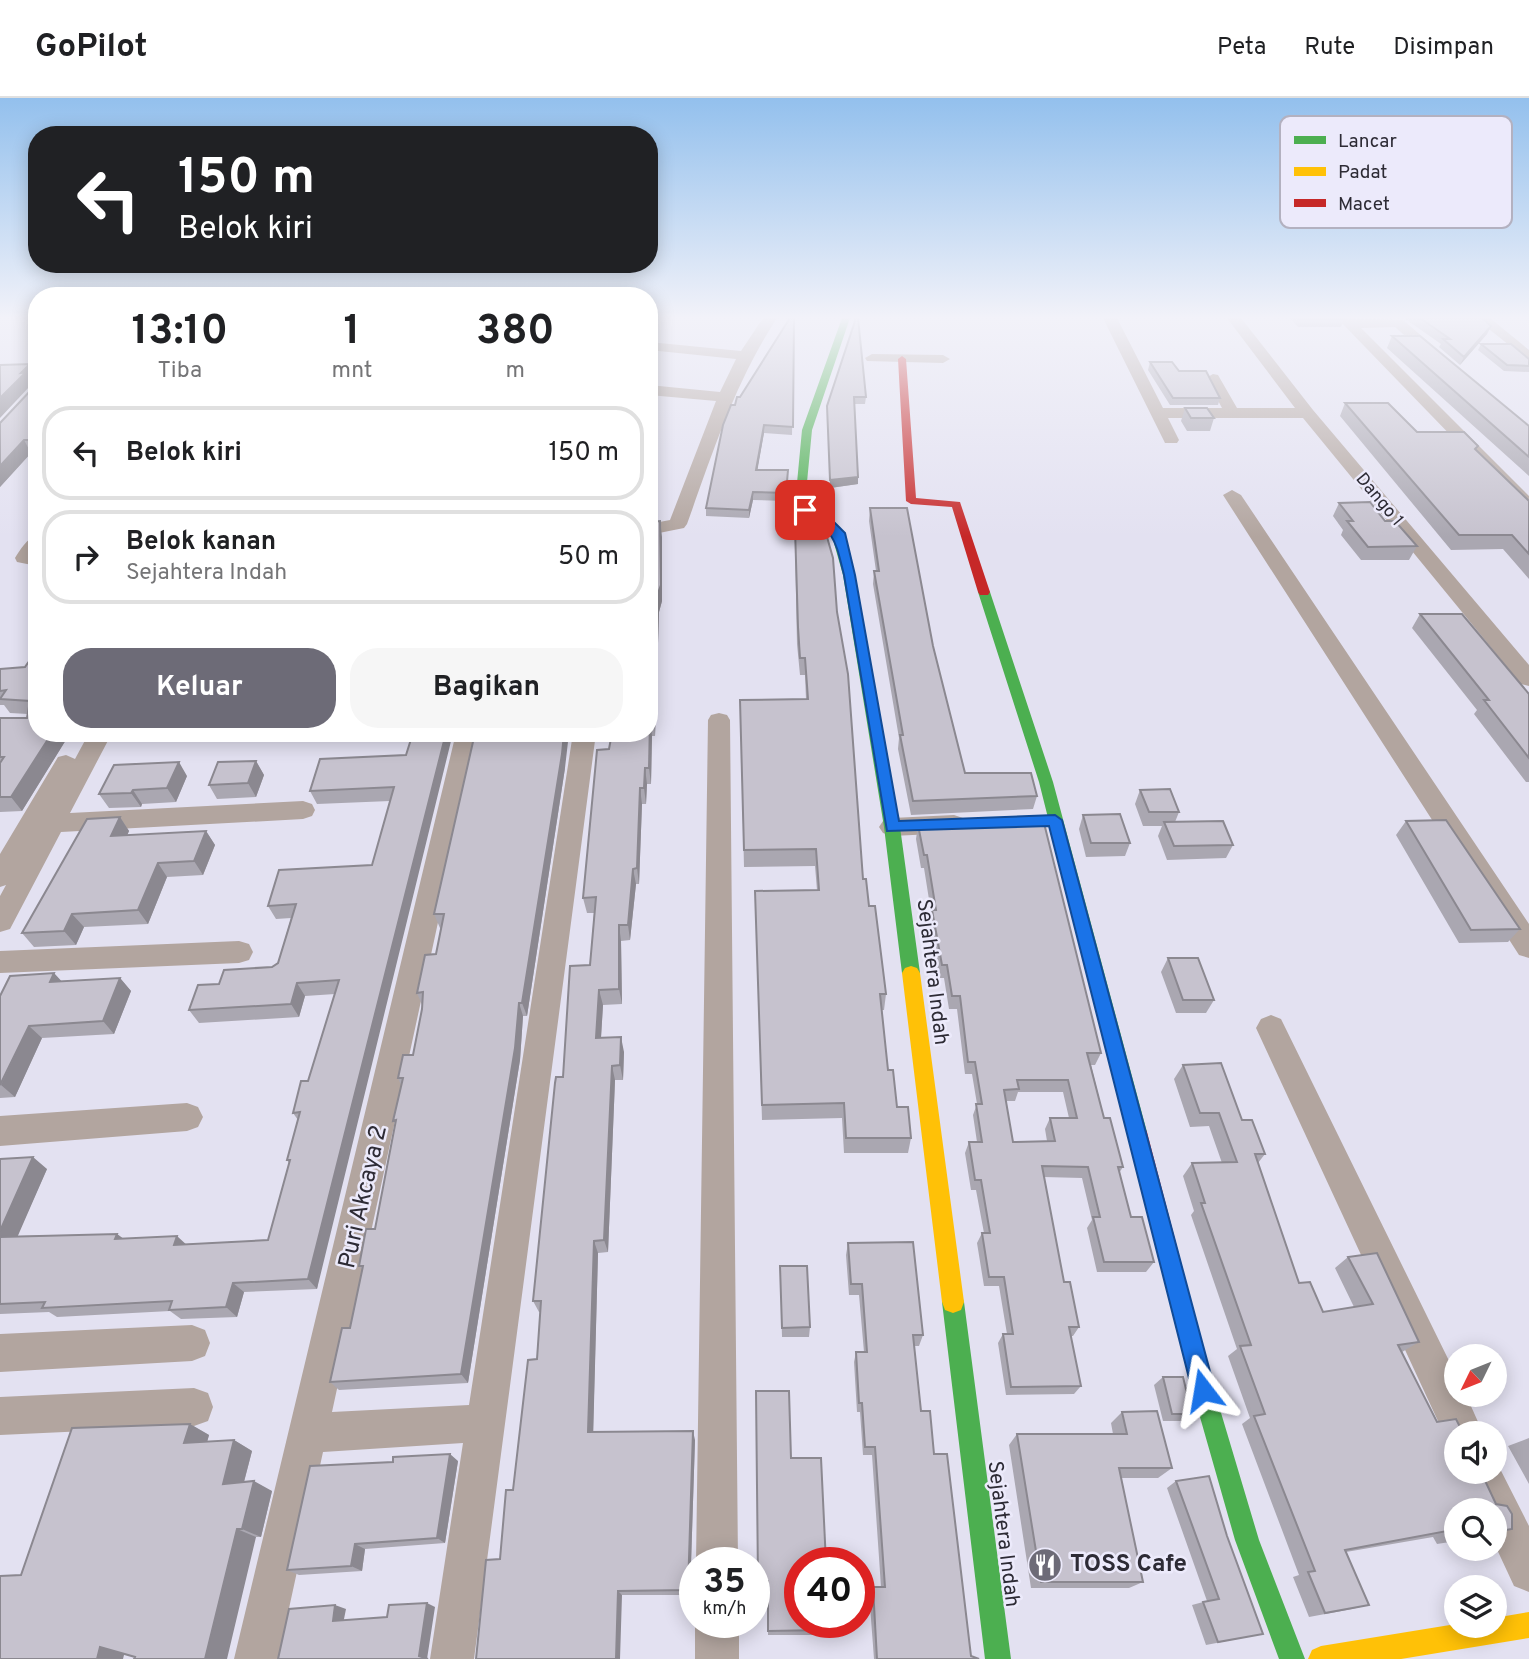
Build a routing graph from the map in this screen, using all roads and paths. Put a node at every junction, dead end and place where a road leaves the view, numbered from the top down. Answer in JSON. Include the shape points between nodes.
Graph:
{"nodes":[{"id":1,"x":658,"y":391,"type":"edge"},
{"id":2,"x":728,"y":391,"type":"edge"},
{"id":3,"x":821,"y":391,"type":"edge"},
{"id":4,"x":904,"y":391,"type":"edge"},
{"id":5,"x":1147,"y":391,"type":"edge"},
{"id":6,"x":1220,"y":391,"type":"edge"},
{"id":7,"x":1289,"y":391,"type":"edge"},
{"id":8,"x":1415,"y":391,"type":"edge"},
{"id":9,"x":725,"y":397,"type":"junction"},
{"id":10,"x":1158,"y":413,"type":"junction"},
{"id":11,"x":1232,"y":413,"type":"junction"},
{"id":12,"x":1307,"y":414,"type":"junction"},
{"id":13,"x":1171,"y":440,"type":"dead end"},
{"id":14,"x":1232,"y":495,"type":"dead end"},
{"id":15,"x":1529,"y":506,"type":"edge"},
{"id":16,"x":658,"y":528,"type":"edge"},
{"id":17,"x":1522,"y":662,"type":"edge"},
{"id":18,"x":1529,"y":679,"type":"edge"},
{"id":19,"x":719,"y":720,"type":"dead end"},
{"id":20,"x":78,"y":742,"type":"edge"},
{"id":21,"x":96,"y":742,"type":"edge"},
{"id":22,"x":466,"y":742,"type":"edge"},
{"id":23,"x":584,"y":742,"type":"edge"},
{"id":24,"x":303,"y":810,"type":"dead end"},
{"id":25,"x":1055,"y":820,"type":"junction"},
{"id":26,"x":1028,"y":821,"type":"edge"},
{"id":27,"x":53,"y":823,"type":"junction"},
{"id":28,"x":974,"y":824,"type":"edge"},
{"id":29,"x":892,"y":827,"type":"junction"},
{"id":30,"x":27,"y":829,"type":"junction"},
{"id":31,"x":0,"y":830,"type":"edge"},
{"id":32,"x":0,"y":877,"type":"edge"},
{"id":33,"x":0,"y":921,"type":"edge"},
{"id":34,"x":1529,"y":947,"type":"edge"},
{"id":35,"x":239,"y":952,"type":"dead end"},
{"id":36,"x":0,"y":962,"type":"edge"},
{"id":37,"x":1271,"y":1028,"type":"dead end"},
{"id":38,"x":187,"y":1117,"type":"dead end"},
{"id":39,"x":0,"y":1131,"type":"edge"},
{"id":40,"x":192,"y":1343,"type":"dead end"},
{"id":41,"x":0,"y":1353,"type":"edge"},
{"id":42,"x":194,"y":1407,"type":"dead end"},
{"id":43,"x":0,"y":1416,"type":"edge"},
{"id":44,"x":1458,"y":1421,"type":"edge"},
{"id":45,"x":484,"y":1423,"type":"junction"},
{"id":46,"x":310,"y":1433,"type":"junction"},
{"id":47,"x":1488,"y":1484,"type":"edge"},
{"id":48,"x":717,"y":1547,"type":"edge"},
{"id":49,"x":1529,"y":1571,"type":"edge"},
{"id":50,"x":1529,"y":1625,"type":"edge"},
{"id":51,"x":717,"y":1638,"type":"edge"},
{"id":52,"x":1415,"y":1651,"type":"edge"},
{"id":53,"x":256,"y":1659,"type":"edge"},
{"id":54,"x":452,"y":1659,"type":"edge"},
{"id":55,"x":717,"y":1659,"type":"edge"},
{"id":56,"x":998,"y":1659,"type":"edge"},
{"id":57,"x":1292,"y":1659,"type":"edge"},
{"id":58,"x":1321,"y":1659,"type":"edge"}],
"edges":[{"from":1,"to":9,"type":"street"},
{"from":2,"to":9,"type":"street"},
{"from":3,"to":29,"type":"street","name":"Sejahtera Indah","via":[[807,430],[800,504],[839,533]]},
{"from":4,"to":25,"type":"street","via":[[911,501],[956,504]]},
{"from":5,"to":10,"type":"street"},
{"from":6,"to":11,"type":"street"},
{"from":7,"to":12,"type":"street","name":"Dango 1"},
{"from":8,"to":15,"type":"street"},
{"from":9,"to":16,"type":"street","via":[[678,524]]},
{"from":10,"to":11,"type":"street"},
{"from":10,"to":13,"type":"street"},
{"from":11,"to":12,"type":"street"},
{"from":12,"to":17,"type":"street","name":"Dango 1"},
{"from":14,"to":34,"type":"street"},
{"from":17,"to":18,"type":"street","name":"Dango 1"},
{"from":19,"to":48,"type":"street"},
{"from":20,"to":30,"type":"street"},
{"from":21,"to":27,"type":"street"},
{"from":22,"to":46,"type":"street","name":"Puri Akcaya 2"},
{"from":23,"to":45,"type":"street"},
{"from":24,"to":27,"type":"street"},
{"from":25,"to":26,"type":"street"},
{"from":25,"to":57,"type":"street","via":[[1217,1442],[1247,1540]]},
{"from":27,"to":33,"type":"street"},
{"from":28,"to":29,"type":"street"},
{"from":29,"to":56,"type":"street","name":"Sejahtera Indah"},
{"from":30,"to":31,"type":"street"},
{"from":30,"to":32,"type":"street"},
{"from":35,"to":36,"type":"street"},
{"from":37,"to":44,"type":"street"},
{"from":38,"to":39,"type":"street"},
{"from":40,"to":41,"type":"street"},
{"from":42,"to":43,"type":"street"},
{"from":45,"to":46,"type":"street"},
{"from":45,"to":54,"type":"street"},
{"from":46,"to":53,"type":"street","name":"Puri Akcaya 2"},
{"from":47,"to":49,"type":"street"},
{"from":50,"to":52,"type":"street"},
{"from":51,"to":55,"type":"street"},
{"from":52,"to":58,"type":"street"}]}
